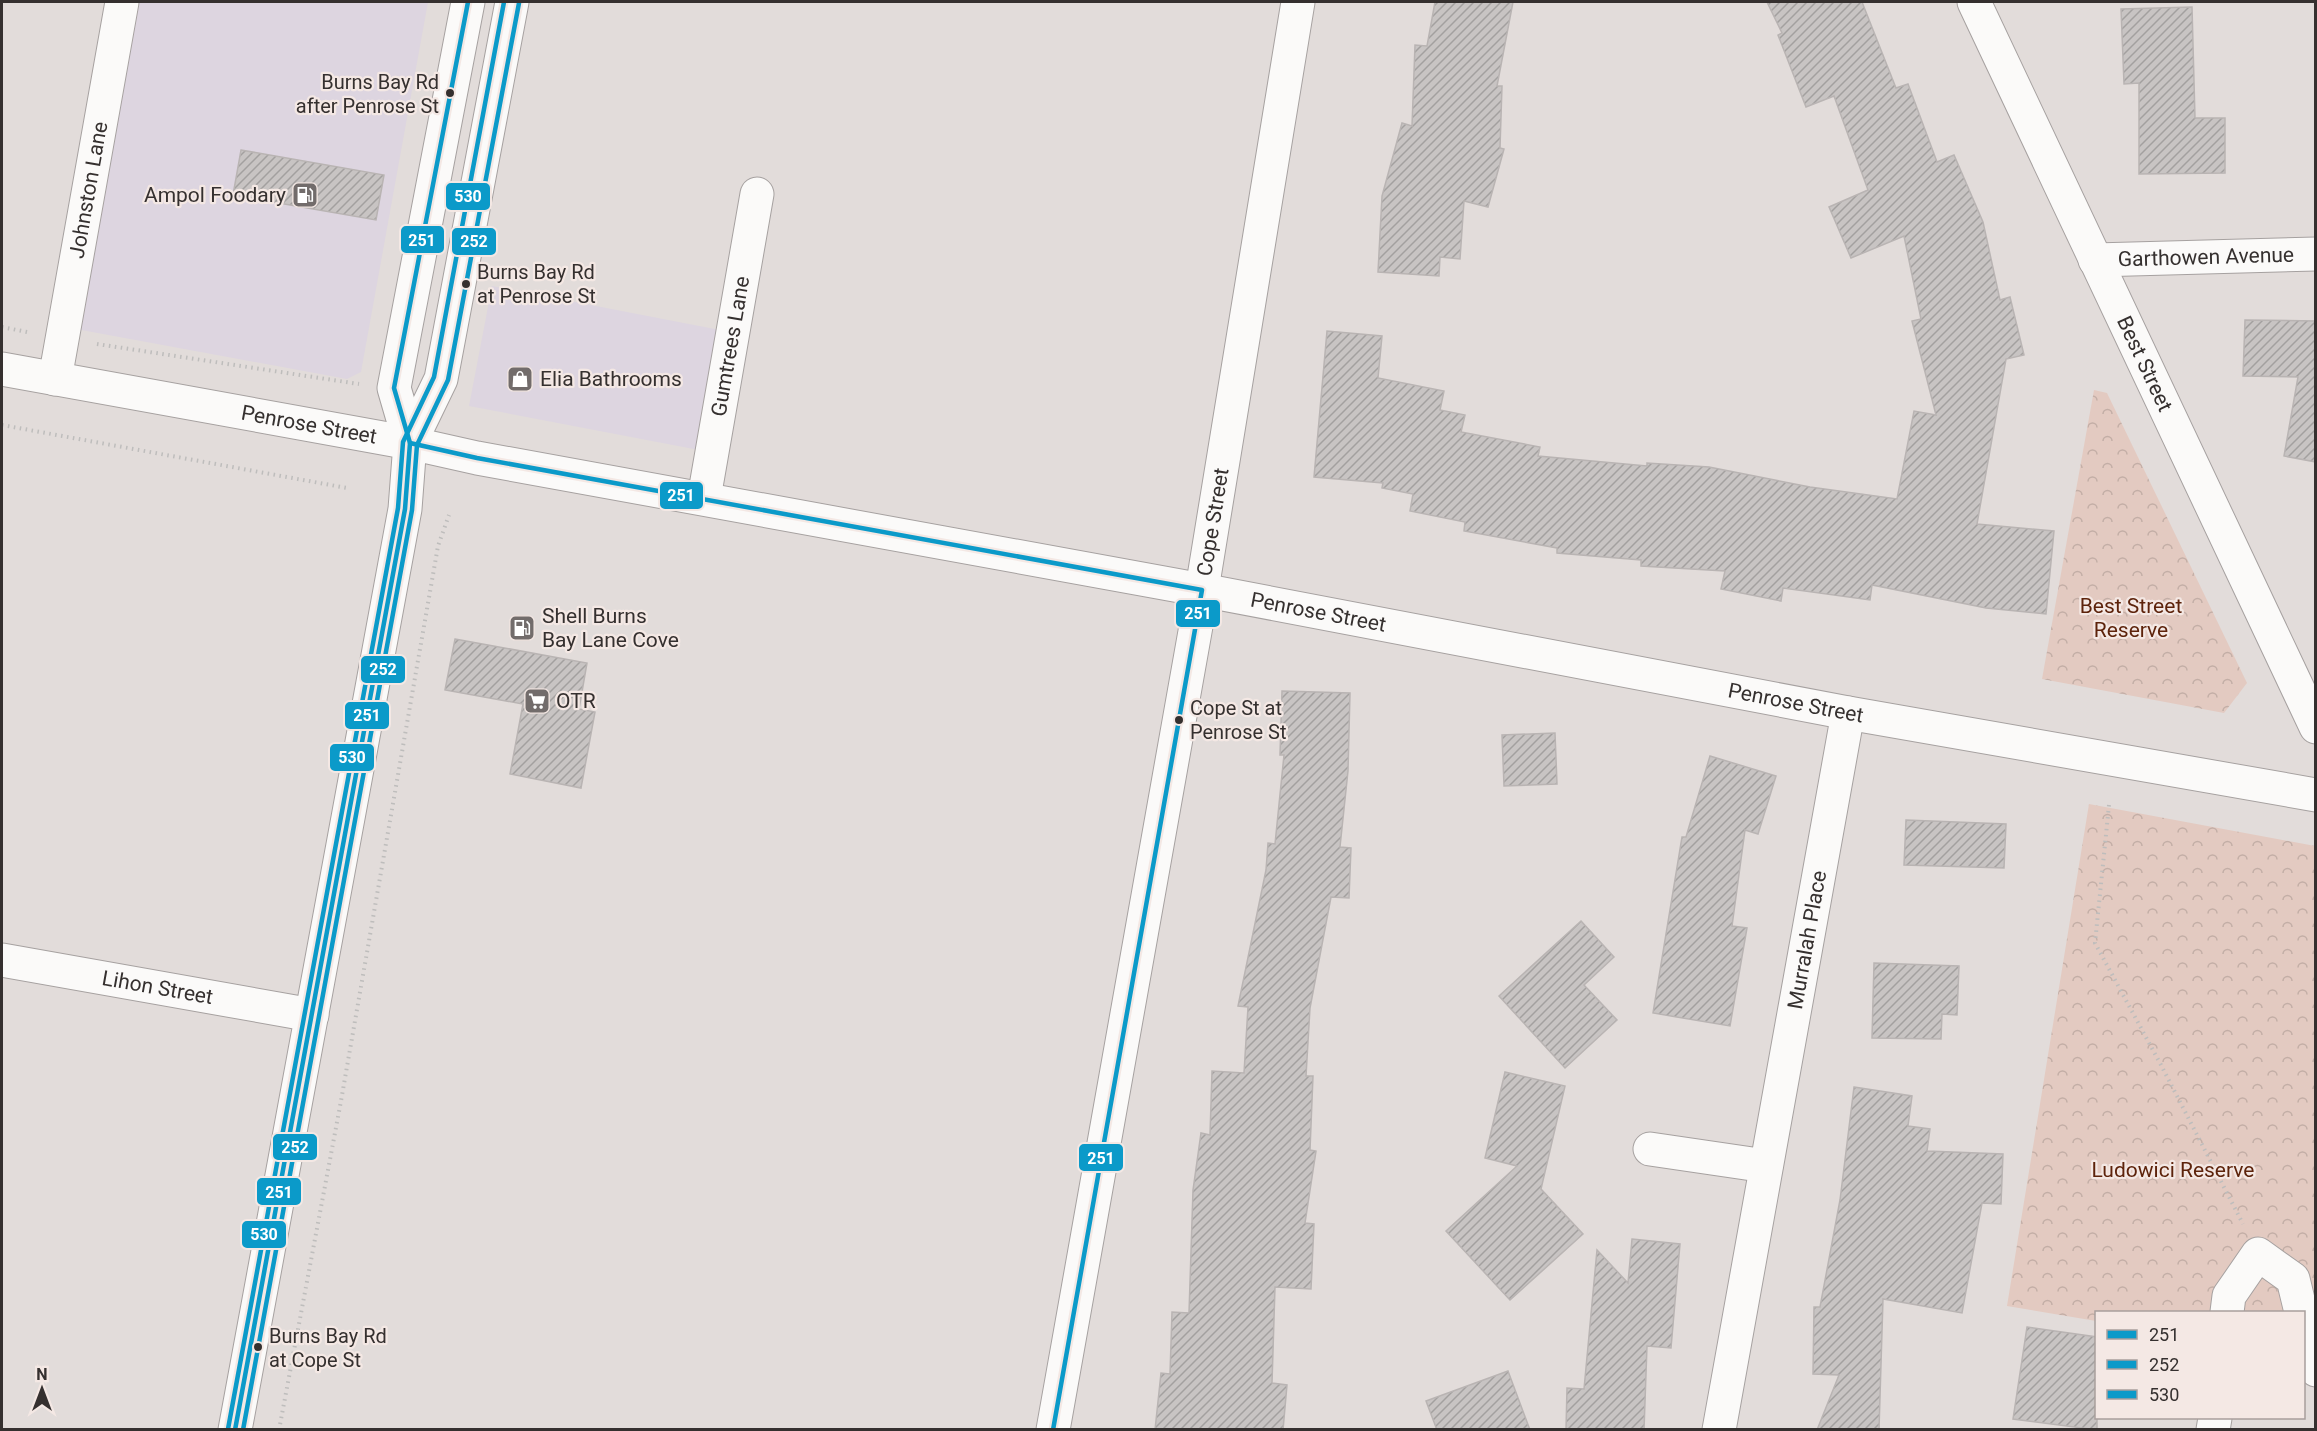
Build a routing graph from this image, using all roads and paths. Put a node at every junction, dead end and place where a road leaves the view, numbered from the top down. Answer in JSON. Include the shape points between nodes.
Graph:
{"nodes":[{"id":1,"x":122,"y":2,"type":"edge"},
{"id":2,"x":468,"y":2,"type":"edge"},
{"id":3,"x":512,"y":2,"type":"edge"},
{"id":4,"x":1298,"y":2,"type":"edge"},
{"id":5,"x":1974,"y":2,"type":"edge"},
{"id":6,"x":757,"y":194,"type":"dead end"},
{"id":7,"x":2316,"y":254,"type":"edge"},
{"id":8,"x":2095,"y":260,"type":"junction"},
{"id":9,"x":2,"y":327,"type":"edge"},
{"id":10,"x":63,"y":338,"type":"junction"},
{"id":11,"x":2,"y":369,"type":"edge"},
{"id":12,"x":55,"y":379,"type":"junction"},
{"id":13,"x":368,"y":384,"type":"dead end"},
{"id":14,"x":2,"y":426,"type":"edge"},
{"id":15,"x":410,"y":443,"type":"junction"},
{"id":16,"x":347,"y":488,"type":"dead end"},
{"id":17,"x":704,"y":498,"type":"junction"},
{"id":18,"x":449,"y":515,"type":"dead end"},
{"id":19,"x":1202,"y":590,"type":"junction"},
{"id":20,"x":1848,"y":712,"type":"junction"},
{"id":21,"x":2316,"y":727,"type":"edge"},
{"id":22,"x":2316,"y":795,"type":"edge"},
{"id":23,"x":2109,"y":805,"type":"dead end"},
{"id":24,"x":2,"y":960,"type":"edge"},
{"id":25,"x":312,"y":1015,"type":"junction"},
{"id":26,"x":1650,"y":1149,"type":"dead end"},
{"id":27,"x":1766,"y":1166,"type":"junction"},
{"id":28,"x":2258,"y":1254,"type":"junction"},
{"id":29,"x":2227,"y":1311,"type":"edge"},
{"id":30,"x":2301,"y":1311,"type":"edge"},
{"id":31,"x":2305,"y":1325,"type":"edge"},
{"id":32,"x":2316,"y":1370,"type":"edge"},
{"id":33,"x":235,"y":1430,"type":"edge"},
{"id":34,"x":279,"y":1430,"type":"edge"},
{"id":35,"x":1053,"y":1430,"type":"edge"},
{"id":36,"x":1719,"y":1430,"type":"edge"}],
"edges":[{"from":1,"to":10,"type":"street","name":"Johnston Lane"},
{"from":2,"to":15,"type":"street","via":[[394,388]]},
{"from":3,"to":15,"type":"street","via":[[441,379]]},
{"from":4,"to":19,"type":"street","name":"Cope Street"},
{"from":5,"to":8,"type":"street","name":"Best Street"},
{"from":6,"to":17,"type":"street","name":"Gumtrees Lane"},
{"from":7,"to":8,"type":"street","name":"Garthowen Avenue"},
{"from":8,"to":21,"type":"street","name":"Best Street"},
{"from":9,"to":10,"type":"path"},
{"from":10,"to":12,"type":"street","name":"Johnston Lane"},
{"from":10,"to":13,"type":"path"},
{"from":11,"to":12,"type":"street","name":"Penrose Street"},
{"from":12,"to":15,"type":"street","name":"Penrose Street"},
{"from":14,"to":16,"type":"path"},
{"from":15,"to":17,"type":"street","name":"Penrose Street"},
{"from":15,"to":25,"type":"street","via":[[405,509]]},
{"from":17,"to":19,"type":"street","name":"Penrose Street"},
{"from":18,"to":34,"type":"path","via":[[438,546]]},
{"from":19,"to":20,"type":"street","name":"Penrose Street"},
{"from":19,"to":35,"type":"street","name":"Cope Street"},
{"from":20,"to":22,"type":"street","name":"Penrose Street"},
{"from":20,"to":27,"type":"street","name":"Murralah Place"},
{"from":23,"to":28,"type":"path","via":[[2095,943]]},
{"from":24,"to":25,"type":"street","name":"Lihon Street"},
{"from":25,"to":33,"type":"street"},
{"from":26,"to":27,"type":"street"},
{"from":27,"to":36,"type":"street","name":"Murralah Place"},
{"from":28,"to":29,"type":"street","via":[[2229,1296]]},
{"from":28,"to":30,"type":"street","via":[[2293,1279]]},
{"from":31,"to":32,"type":"street"}]}
